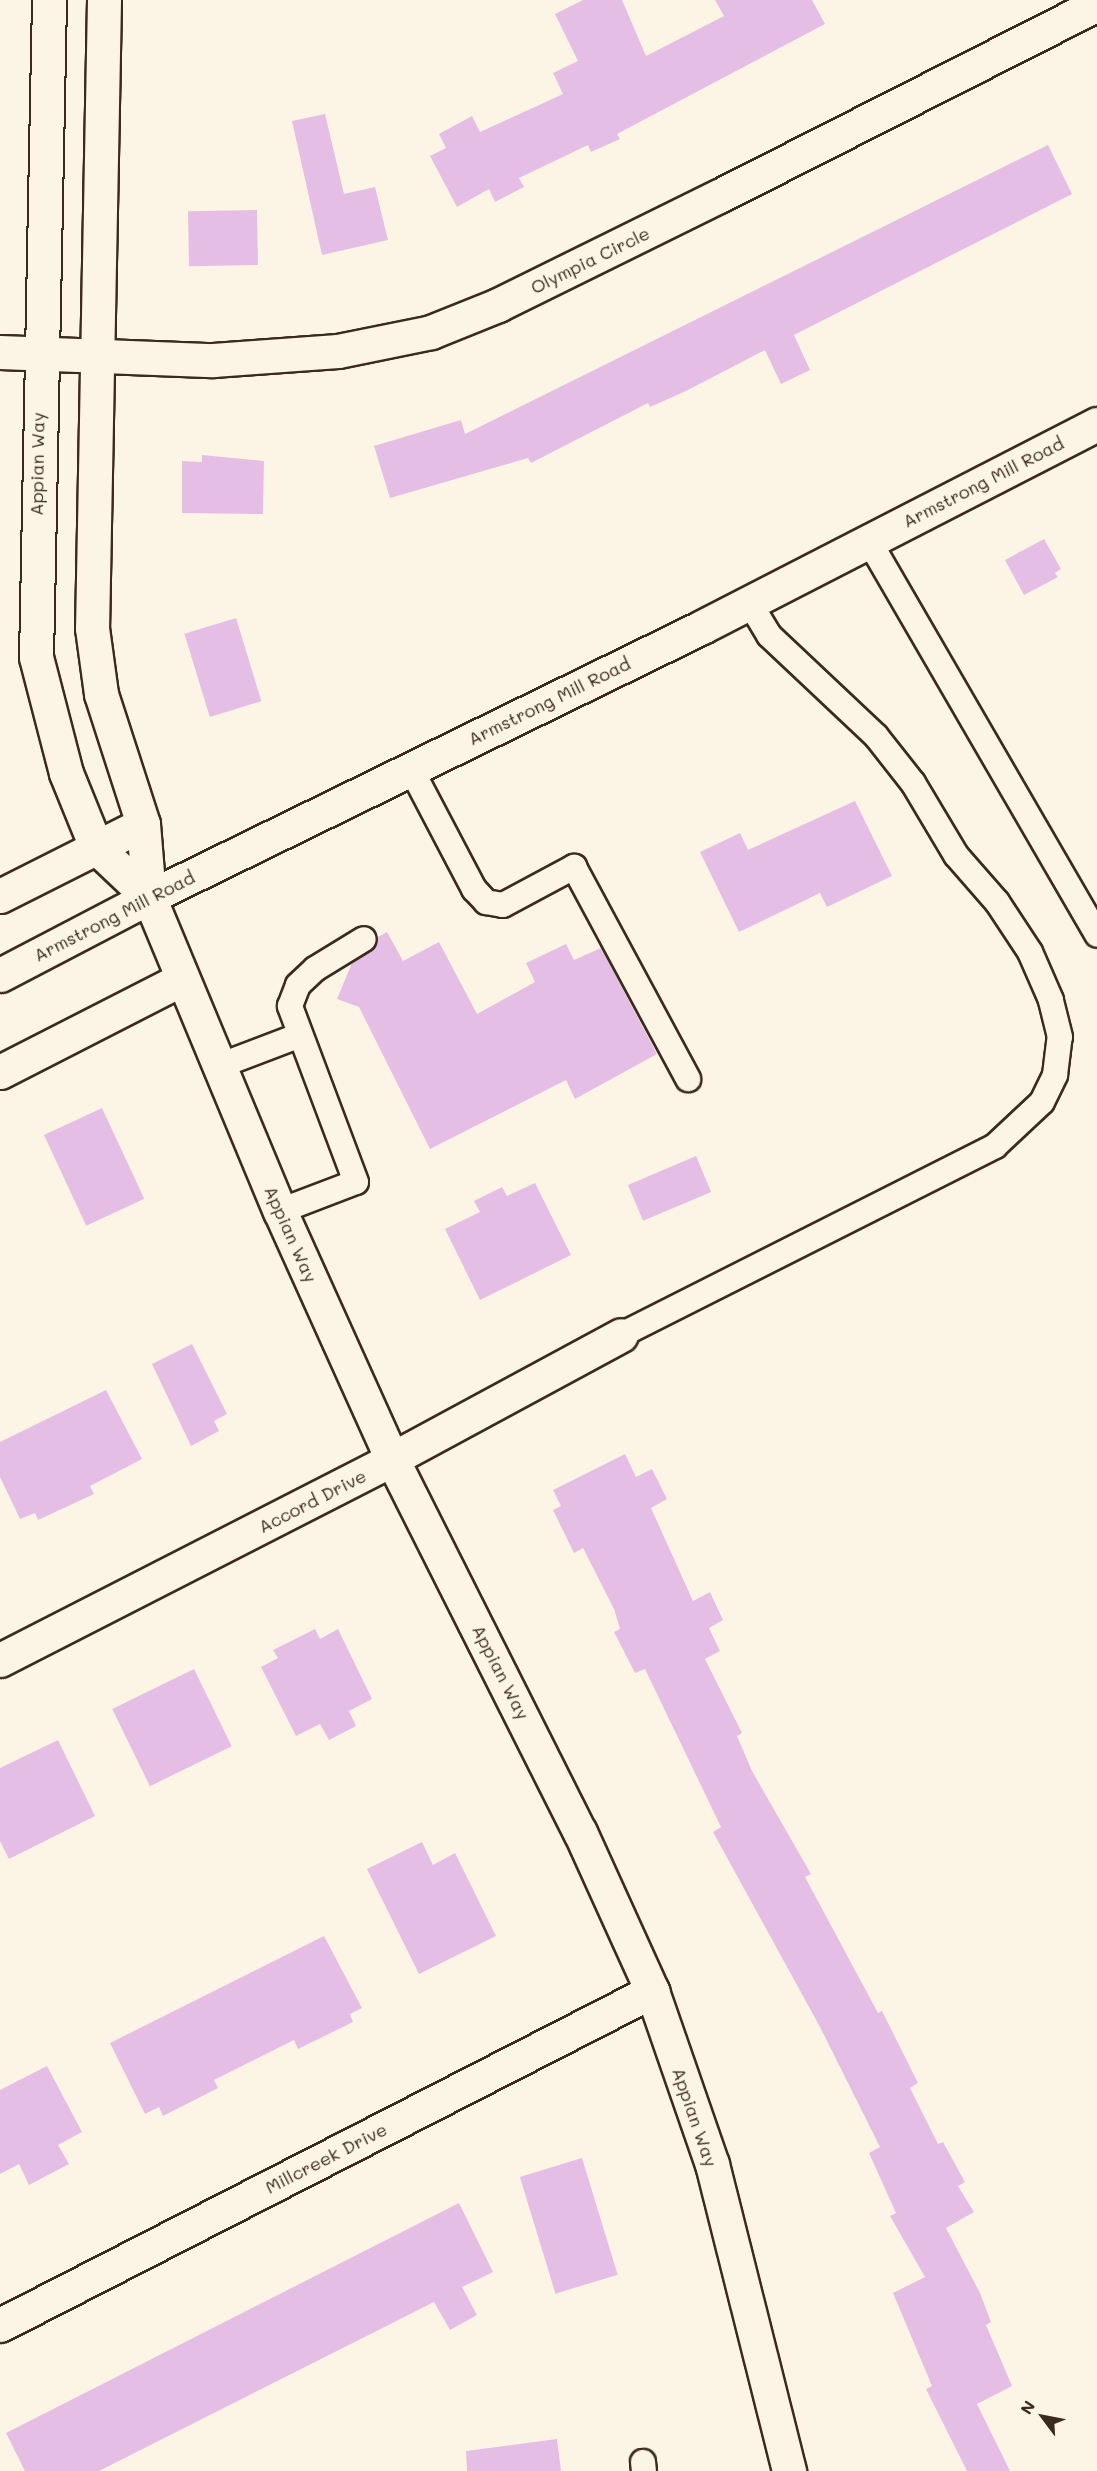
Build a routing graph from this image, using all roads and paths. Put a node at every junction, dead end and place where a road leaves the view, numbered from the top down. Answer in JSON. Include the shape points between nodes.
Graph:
{"nodes":[{"id":1,"x":49,"y":0,"type":"edge"},
{"id":2,"x":104,"y":0,"type":"edge"},
{"id":3,"x":1097,"y":4,"type":"edge"},
{"id":4,"x":0,"y":352,"type":"edge"},
{"id":5,"x":40,"y":352,"type":"junction"},
{"id":6,"x":95,"y":354,"type":"junction"},
{"id":7,"x":1097,"y":423,"type":"edge"},
{"id":8,"x":869,"y":541,"type":"junction"},
{"id":9,"x":749,"y":602,"type":"junction"},
{"id":10,"x":411,"y":769,"type":"junction"},
{"id":11,"x":143,"y":824,"type":"junction"},
{"id":12,"x":96,"y":847,"type":"junction"},
{"id":13,"x":0,"y":896,"type":"edge"},
{"id":14,"x":148,"y":897,"type":"junction"},
{"id":15,"x":1097,"y":935,"type":"edge"},
{"id":16,"x":364,"y":939,"type":"dead end"},
{"id":17,"x":0,"y":975,"type":"edge"},
{"id":18,"x":182,"y":979,"type":"junction"},
{"id":19,"x":298,"y":1036,"type":"junction"},
{"id":20,"x":219,"y":1066,"type":"junction"},
{"id":21,"x":0,"y":1072,"type":"edge"},
{"id":22,"x":688,"y":1079,"type":"dead end"},
{"id":23,"x":280,"y":1211,"type":"junction"},
{"id":24,"x":621,"y":1335,"type":"joint"},
{"id":25,"x":392,"y":1459,"type":"junction"},
{"id":26,"x":0,"y":1660,"type":"edge"},
{"id":27,"x":652,"y":1991,"type":"junction"},
{"id":28,"x":0,"y":2325,"type":"edge"},
{"id":29,"x":789,"y":2471,"type":"edge"}],
"edges":[{"from":1,"to":5,"type":"street","name":"Appian Way"},
{"from":2,"to":6,"type":"street","name":"Appian Way"},
{"from":3,"to":6,"type":"street","name":"Olympia Circle","via":[[698,207],[498,305],[431,332],[338,351],[213,360]]},
{"from":4,"to":5,"type":"street","name":"Olympia Circle"},
{"from":5,"to":6,"type":"street","name":"Olympia Circle"},
{"from":5,"to":12,"type":"street","name":"Appian Way","via":[[36,657],[66,773]]},
{"from":6,"to":11,"type":"street","name":"Appian Way","via":[[93,628],[101,694]]},
{"from":7,"to":8,"type":"street","name":"Armstrong Mill Road"},
{"from":8,"to":9,"type":"street","name":"Armstrong Mill Road"},
{"from":8,"to":15,"type":"lane"},
{"from":9,"to":10,"type":"street","name":"Armstrong Mill Road"},
{"from":9,"to":24,"type":"lane","via":[[769,635],[876,736],[913,783],[956,855],[997,902],[1024,944],[1051,1000],[1060,1037],[1055,1075],[1030,1116],[995,1146]]},
{"from":10,"to":14,"type":"street","name":"Armstrong Mill Road"},
{"from":10,"to":22,"type":"lane","via":[[474,889],[486,902],[503,905],[574,867]]},
{"from":11,"to":12,"type":"street"},
{"from":11,"to":14,"type":"street","name":"Appian Way"},
{"from":12,"to":13,"type":"street"},
{"from":12,"to":14,"type":"street","name":"Appian Way"},
{"from":14,"to":17,"type":"street","name":"Armstrong Mill Road"},
{"from":14,"to":18,"type":"street","name":"Appian Way"},
{"from":16,"to":19,"type":"lane","via":[[298,985],[290,1006]]},
{"from":18,"to":20,"type":"street","name":"Appian Way"},
{"from":18,"to":21,"type":"street"},
{"from":19,"to":20,"type":"lane"},
{"from":19,"to":23,"type":"lane","via":[[356,1182]]},
{"from":20,"to":23,"type":"street","name":"Appian Way"},
{"from":23,"to":25,"type":"street","name":"Appian Way"},
{"from":24,"to":25,"type":"street","name":"Accord Drive"},
{"from":25,"to":26,"type":"street","name":"Accord Drive"},
{"from":25,"to":27,"type":"street","name":"Appian Way","via":[[575,1822]]},
{"from":27,"to":28,"type":"street","name":"Millcreek Drive"},
{"from":27,"to":29,"type":"street","name":"Appian Way","via":[[712,2164]]}]}
